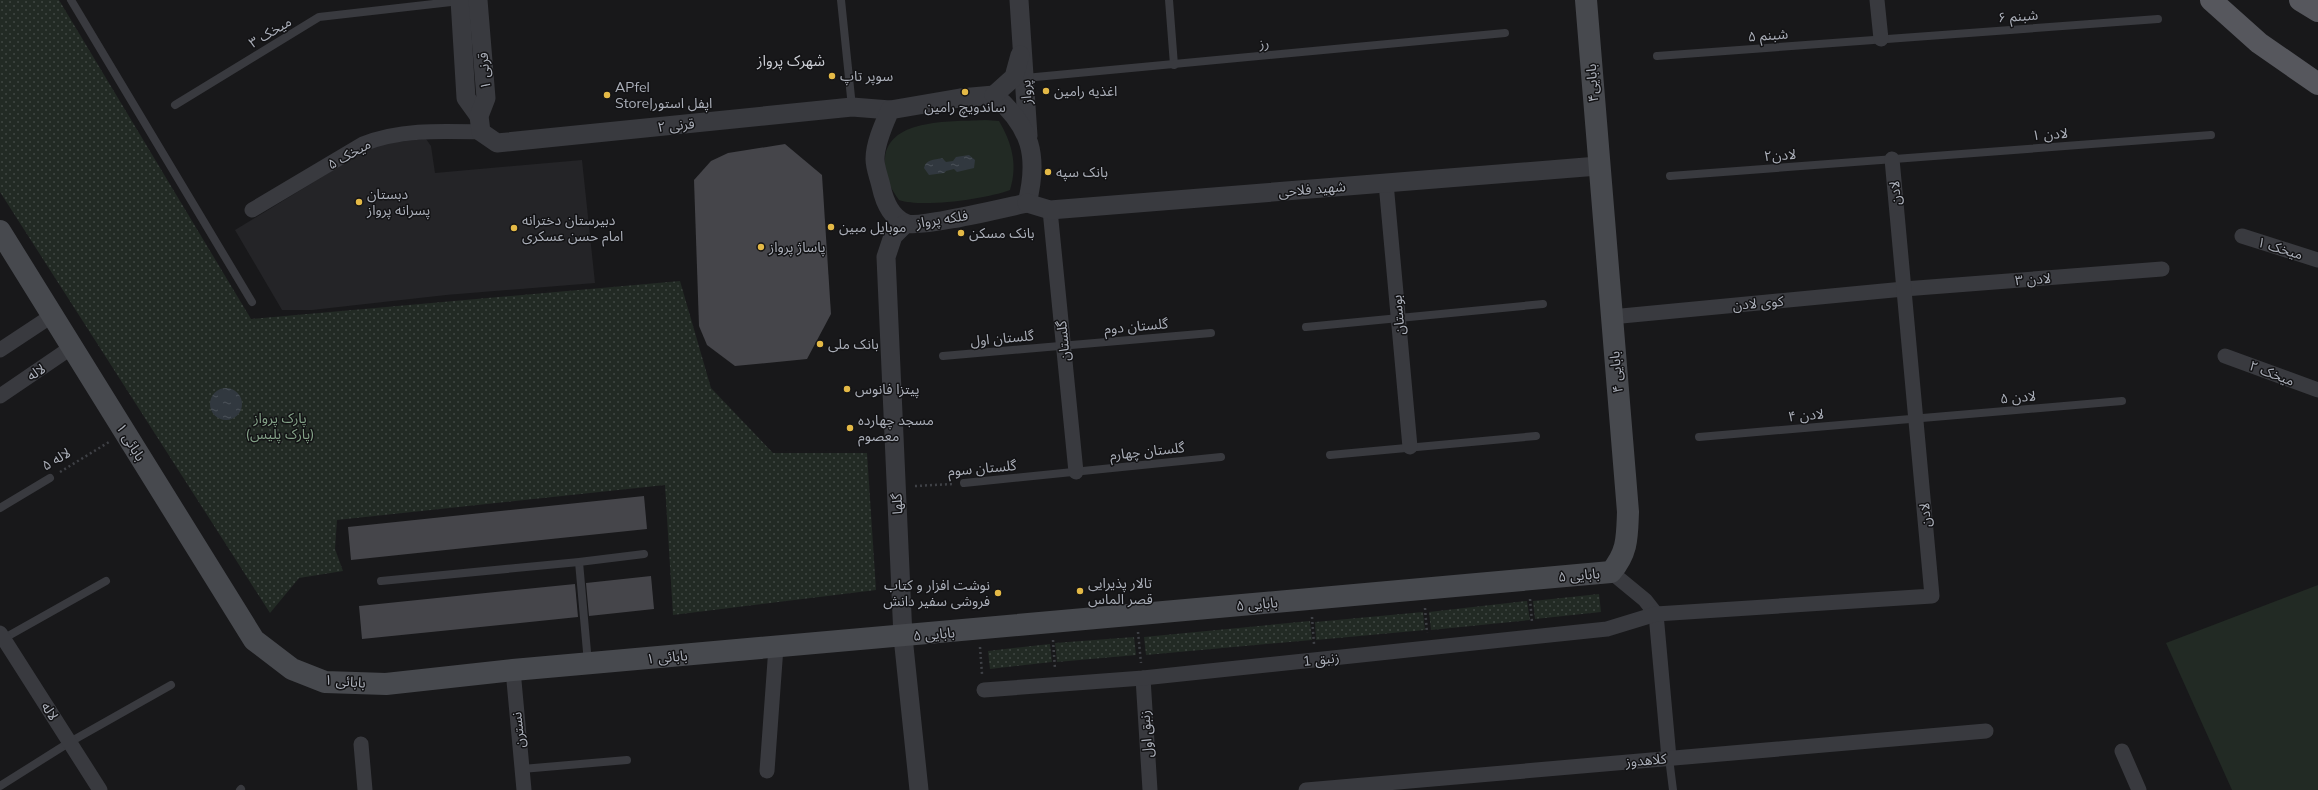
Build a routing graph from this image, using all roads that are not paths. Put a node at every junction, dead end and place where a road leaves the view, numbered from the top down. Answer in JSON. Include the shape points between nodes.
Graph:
{"nodes":[{"id":1,"x":71,"y":0,"type":"edge"},
{"id":2,"x":467,"y":0,"type":"edge"},
{"id":3,"x":841,"y":0,"type":"edge"},
{"id":4,"x":1019,"y":0,"type":"edge"},
{"id":5,"x":1168,"y":0,"type":"edge"},
{"id":6,"x":1586,"y":0,"type":"edge"},
{"id":7,"x":1877,"y":0,"type":"edge"},
{"id":8,"x":2211,"y":0,"type":"edge"},
{"id":9,"x":2300,"y":0,"type":"edge"},
{"id":10,"x":2318,"y":11,"type":"edge"},
{"id":11,"x":2158,"y":19,"type":"dead end"},
{"id":12,"x":1505,"y":33,"type":"dead end"},
{"id":13,"x":1881,"y":39,"type":"junction"},
{"id":14,"x":1024,"y":42,"type":"junction"},
{"id":15,"x":1657,"y":56,"type":"dead end"},
{"id":16,"x":1174,"y":65,"type":"junction"},
{"id":17,"x":1025,"y":78,"type":"junction"},
{"id":18,"x":2318,"y":84,"type":"edge"},
{"id":19,"x":994,"y":95,"type":"junction"},
{"id":20,"x":175,"y":105,"type":"dead end"},
{"id":21,"x":852,"y":107,"type":"junction"},
{"id":22,"x":890,"y":110,"type":"junction"},
{"id":23,"x":480,"y":124,"type":"junction"},
{"id":24,"x":2211,"y":135,"type":"dead end"},
{"id":25,"x":1028,"y":142,"type":"junction"},
{"id":26,"x":1892,"y":159,"type":"junction"},
{"id":27,"x":1598,"y":166,"type":"junction"},
{"id":28,"x":1670,"y":176,"type":"dead end"},
{"id":29,"x":1386,"y":183,"type":"junction"},
{"id":30,"x":1028,"y":203,"type":"junction"},
{"id":31,"x":252,"y":210,"type":"dead end"},
{"id":32,"x":1050,"y":210,"type":"junction"},
{"id":33,"x":905,"y":224,"type":"junction"},
{"id":34,"x":0,"y":231,"type":"edge"},
{"id":35,"x":2242,"y":236,"type":"dead end"},
{"id":36,"x":2318,"y":260,"type":"edge"},
{"id":37,"x":2162,"y":269,"type":"dead end"},
{"id":38,"x":1904,"y":289,"type":"junction"},
{"id":39,"x":252,"y":302,"type":"dead end"},
{"id":40,"x":1543,"y":304,"type":"dead end"},
{"id":41,"x":52,"y":316,"type":"junction"},
{"id":42,"x":1611,"y":317,"type":"junction"},
{"id":43,"x":1398,"y":318,"type":"junction"},
{"id":44,"x":1306,"y":326,"type":"dead end"},
{"id":45,"x":1211,"y":333,"type":"dead end"},
{"id":46,"x":1064,"y":346,"type":"junction"},
{"id":47,"x":72,"y":347,"type":"junction"},
{"id":48,"x":0,"y":350,"type":"edge"},
{"id":49,"x":943,"y":356,"type":"dead end"},
{"id":50,"x":2225,"y":356,"type":"dead end"},
{"id":51,"x":2318,"y":390,"type":"edge"},
{"id":52,"x":0,"y":396,"type":"edge"},
{"id":53,"x":2122,"y":401,"type":"dead end"},
{"id":54,"x":1916,"y":419,"type":"junction"},
{"id":55,"x":1536,"y":436,"type":"dead end"},
{"id":56,"x":1699,"y":437,"type":"dead end"},
{"id":57,"x":1410,"y":447,"type":"junction"},
{"id":58,"x":1330,"y":455,"type":"dead end"},
{"id":59,"x":1221,"y":457,"type":"dead end"},
{"id":60,"x":1076,"y":472,"type":"junction"},
{"id":61,"x":50,"y":478,"type":"road end"},
{"id":62,"x":964,"y":483,"type":"road end"},
{"id":63,"x":0,"y":508,"type":"edge"},
{"id":64,"x":644,"y":554,"type":"dead end"},
{"id":65,"x":579,"y":562,"type":"junction"},
{"id":66,"x":1611,"y":572,"type":"junction"},
{"id":67,"x":106,"y":581,"type":"dead end"},
{"id":68,"x":381,"y":581,"type":"dead end"},
{"id":69,"x":1656,"y":614,"type":"junction"},
{"id":70,"x":1,"y":637,"type":"edge"},
{"id":71,"x":903,"y":637,"type":"junction"},
{"id":72,"x":776,"y":648,"type":"junction"},
{"id":73,"x":588,"y":664,"type":"junction"},
{"id":74,"x":512,"y":670,"type":"junction"},
{"id":75,"x":1143,"y":678,"type":"junction"},
{"id":76,"x":171,"y":685,"type":"dead end"},
{"id":77,"x":984,"y":690,"type":"road end"},
{"id":78,"x":1986,"y":731,"type":"dead end"},
{"id":79,"x":70,"y":742,"type":"junction"},
{"id":80,"x":361,"y":744,"type":"dead end"},
{"id":81,"x":2122,"y":751,"type":"dead end"},
{"id":82,"x":1669,"y":758,"type":"junction"},
{"id":83,"x":627,"y":760,"type":"dead end"},
{"id":84,"x":522,"y":769,"type":"junction"},
{"id":85,"x":767,"y":771,"type":"dead end"},
{"id":86,"x":0,"y":786,"type":"edge"},
{"id":87,"x":100,"y":790,"type":"edge"},
{"id":88,"x":365,"y":790,"type":"edge"},
{"id":89,"x":524,"y":790,"type":"edge"},
{"id":90,"x":919,"y":790,"type":"edge"},
{"id":91,"x":1150,"y":790,"type":"edge"},
{"id":92,"x":1306,"y":790,"type":"edge"},
{"id":93,"x":1673,"y":790,"type":"edge"},
{"id":94,"x":2139,"y":790,"type":"edge"}],
"edges":[{"from":1,"to":39,"type":"lane"},
{"from":2,"to":20,"type":"lane","name":"میخک ۳","via":[[319,17]]},
{"from":2,"to":23,"type":"street","name":"قرنی ۱","via":[[466,98]]},
{"from":3,"to":21,"type":"lane"},
{"from":4,"to":14,"type":"street","name":"پرواز"},
{"from":5,"to":16,"type":"lane"},
{"from":6,"to":27,"type":"main road","name":"بابایی۴"},
{"from":7,"to":13,"type":"street"},
{"from":8,"to":18,"type":"main road","via":[[2259,43]]},
{"from":9,"to":10,"type":"main road"},
{"from":11,"to":13,"type":"lane","name":"شبنم ۶"},
{"from":12,"to":16,"type":"lane","name":"رز"},
{"from":13,"to":15,"type":"lane","name":"شبنم ۵"},
{"from":14,"to":17,"type":"street","name":"پرواز"},
{"from":14,"to":19,"type":"street","name":"پرواز","via":[[1014,77]]},
{"from":16,"to":17,"type":"lane","name":"رز"},
{"from":17,"to":25,"type":"street","name":"پرواز"},
{"from":19,"to":22,"type":"street"},
{"from":19,"to":25,"type":"street","via":[[1024,129]]},
{"from":21,"to":22,"type":"street","name":"قرنی ۲"},
{"from":21,"to":23,"type":"street","name":"قرنی ۲","via":[[497,143]]},
{"from":22,"to":33,"type":"street","name":"فلکه پرواز","via":[[881,130],[875,158],[882,190],[891,213]]},
{"from":23,"to":31,"type":"street","name":"میخک ۵","via":[[381,137],[363,144]]},
{"from":24,"to":26,"type":"lane","name":"لادن ۱"},
{"from":25,"to":30,"type":"street","via":[[1034,178]]},
{"from":26,"to":28,"type":"lane","name":"لادن۲"},
{"from":26,"to":38,"type":"street","name":"لادن"},
{"from":27,"to":29,"type":"street","name":"شهید فلاحی"},
{"from":27,"to":42,"type":"main road","name":"بابایی ۴"},
{"from":29,"to":32,"type":"street","name":"شهید فلاحی"},
{"from":29,"to":43,"type":"street","name":"بوستان"},
{"from":30,"to":32,"type":"street","name":"شهید فلاحی"},
{"from":30,"to":33,"type":"street","name":"فلکه پرواز","via":[[963,217],[914,225]]},
{"from":32,"to":46,"type":"street","name":"گلستان"},
{"from":33,"to":71,"type":"street","name":"گلها","via":[[893,236],[886,257]]},
{"from":34,"to":41,"type":"main road","name":"بابائی ۱"},
{"from":35,"to":36,"type":"street","name":"میخک ۱"},
{"from":37,"to":38,"type":"street","name":"لادن ۳"},
{"from":38,"to":42,"type":"street","name":"کوی لادن"},
{"from":38,"to":54,"type":"street","name":"لادن"},
{"from":40,"to":43,"type":"lane"},
{"from":41,"to":47,"type":"main road","name":"بابائی ۱"},
{"from":41,"to":48,"type":"street"},
{"from":42,"to":66,"type":"main road","name":"بابایی ۴","via":[[1628,512],[1627,541],[1621,561]]},
{"from":43,"to":44,"type":"lane"},
{"from":43,"to":57,"type":"street","name":"بوستان"},
{"from":45,"to":46,"type":"lane","name":"گلستان دوم"},
{"from":46,"to":49,"type":"lane","name":"گلستان اول"},
{"from":46,"to":60,"type":"street","name":"گلستان"},
{"from":47,"to":52,"type":"street","name":"لاله"},
{"from":47,"to":74,"type":"main road","name":"بابائی ۱","via":[[254,640],[292,669],[325,682],[386,684]]},
{"from":50,"to":51,"type":"street","name":"میخک ۲"},
{"from":53,"to":54,"type":"lane","name":"لادن ۵"},
{"from":54,"to":56,"type":"lane","name":"لادن ۴"},
{"from":54,"to":69,"type":"street","name":"لادن","via":[[1932,596]]},
{"from":55,"to":57,"type":"lane"},
{"from":57,"to":58,"type":"lane"},
{"from":59,"to":60,"type":"lane","name":"گلستان چهارم"},
{"from":60,"to":62,"type":"lane","name":"گلستان سوم"},
{"from":61,"to":63,"type":"lane","name":"لاله ۵"},
{"from":64,"to":65,"type":"lane"},
{"from":65,"to":68,"type":"lane"},
{"from":65,"to":73,"type":"lane"},
{"from":66,"to":69,"type":"street","via":[[1645,600]]},
{"from":66,"to":71,"type":"main road","name":"۵ بابایی"},
{"from":67,"to":70,"type":"lane"},
{"from":69,"to":75,"type":"street","name":"زنبق 1","via":[[1607,629]]},
{"from":69,"to":82,"type":"street"},
{"from":70,"to":79,"type":"street","name":"لاله"},
{"from":71,"to":72,"type":"main road","name":"بابائی ۱"},
{"from":71,"to":90,"type":"street","name":"گلها"},
{"from":72,"to":73,"type":"main road","name":"بابائی ۱"},
{"from":72,"to":85,"type":"street"},
{"from":73,"to":74,"type":"main road","name":"بابائی ۱"},
{"from":74,"to":84,"type":"street","name":"نسترن"},
{"from":75,"to":77,"type":"street","name":"زنبق 1"},
{"from":75,"to":91,"type":"street","name":"زنبق اول"},
{"from":76,"to":79,"type":"lane"},
{"from":78,"to":82,"type":"street","name":"کلاهدوز"},
{"from":79,"to":86,"type":"lane"},
{"from":79,"to":87,"type":"street","name":"لاله"},
{"from":80,"to":88,"type":"street"},
{"from":81,"to":94,"type":"street"},
{"from":82,"to":92,"type":"street","name":"کلاهدوز"},
{"from":82,"to":93,"type":"lane"},
{"from":83,"to":84,"type":"lane"},
{"from":84,"to":89,"type":"street","name":"نسترن"}]}
